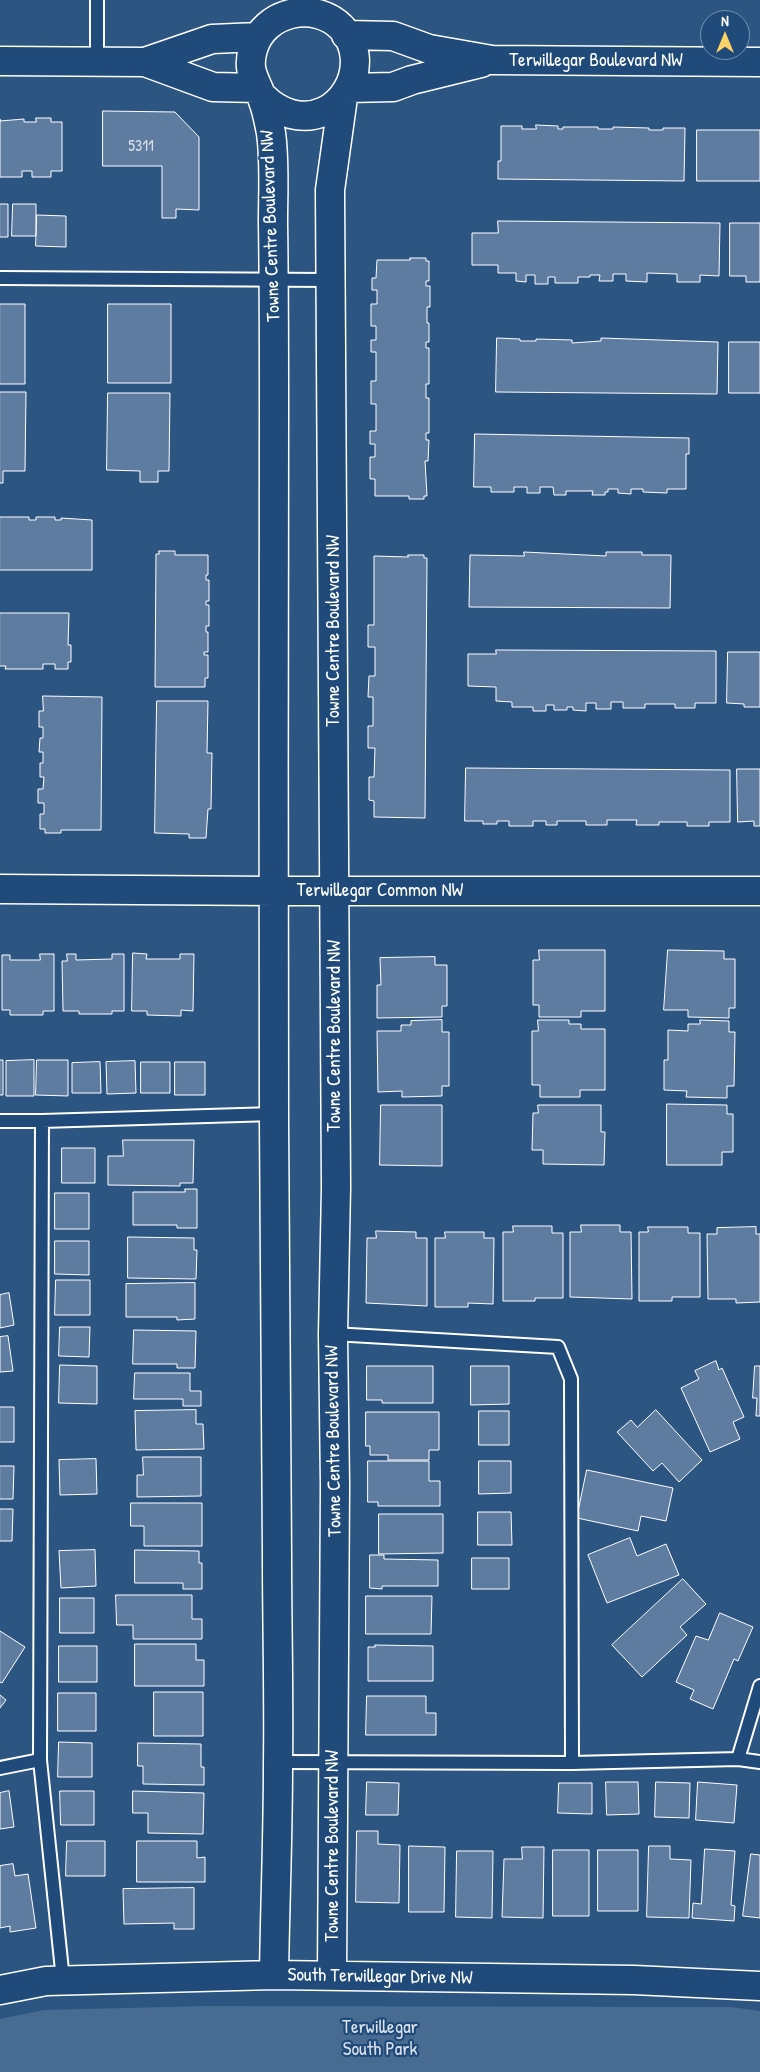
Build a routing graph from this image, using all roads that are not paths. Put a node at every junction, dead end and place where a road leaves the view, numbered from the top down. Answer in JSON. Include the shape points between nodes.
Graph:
{"nodes":[{"id":1,"x":97,"y":0,"type":"edge"},
{"id":2,"x":268,"y":0,"type":"edge"},
{"id":3,"x":335,"y":0,"type":"edge"},
{"id":4,"x":345,"y":32,"type":"junction"},
{"id":5,"x":261,"y":33,"type":"junction"},
{"id":6,"x":0,"y":60,"type":"edge"},
{"id":7,"x":492,"y":60,"type":"junction"},
{"id":8,"x":97,"y":61,"type":"junction"},
{"id":9,"x":145,"y":62,"type":"junction"},
{"id":10,"x":760,"y":62,"type":"edge"},
{"id":11,"x":346,"y":92,"type":"junction"},
{"id":12,"x":260,"y":93,"type":"junction"},
{"id":13,"x":0,"y":278,"type":"edge"},
{"id":14,"x":274,"y":280,"type":"junction"},
{"id":15,"x":330,"y":280,"type":"junction"},
{"id":16,"x":0,"y":889,"type":"edge"},
{"id":17,"x":274,"y":891,"type":"junction"},
{"id":18,"x":335,"y":891,"type":"junction"},
{"id":19,"x":760,"y":891,"type":"edge"},
{"id":20,"x":274,"y":1114,"type":"junction"},
{"id":21,"x":0,"y":1121,"type":"edge"},
{"id":22,"x":42,"y":1121,"type":"junction"},
{"id":23,"x":333,"y":1334,"type":"junction"},
{"id":24,"x":760,"y":1686,"type":"edge"},
{"id":25,"x":738,"y":1759,"type":"junction"},
{"id":26,"x":40,"y":1760,"type":"junction"},
{"id":27,"x":278,"y":1762,"type":"junction"},
{"id":28,"x":333,"y":1762,"type":"junction"},
{"id":29,"x":760,"y":1762,"type":"edge"},
{"id":30,"x":572,"y":1763,"type":"junction"},
{"id":31,"x":0,"y":1768,"type":"edge"},
{"id":32,"x":274,"y":1975,"type":"junction"},
{"id":33,"x":332,"y":1976,"type":"junction"},
{"id":34,"x":63,"y":1980,"type":"junction"},
{"id":35,"x":760,"y":1986,"type":"edge"},
{"id":36,"x":0,"y":1990,"type":"edge"}],
"edges":[{"from":1,"to":8,"type":"lane"},
{"from":2,"to":5,"type":"street"},
{"from":3,"to":4,"type":"street"},
{"from":4,"to":5,"type":"street","via":[[325,16],[303,11],[275,19]]},
{"from":4,"to":7,"type":"street","name":"Terwillegar Boulevard NW","via":[[393,36],[429,49]]},
{"from":4,"to":11,"type":"street","via":[[355,56],[355,70]]},
{"from":5,"to":9,"type":"street","via":[[212,39]]},
{"from":5,"to":12,"type":"street","via":[[251,55],[251,70]]},
{"from":6,"to":8,"type":"street"},
{"from":7,"to":10,"type":"street","name":"Terwillegar Boulevard NW"},
{"from":7,"to":11,"type":"street","name":"Terwillegar Boulevard NW","via":[[393,87]]},
{"from":8,"to":9,"type":"street"},
{"from":9,"to":12,"type":"street","via":[[212,87]]},
{"from":11,"to":12,"type":"street","via":[[332,107],[303,116],[288,114],[274,107]]},
{"from":11,"to":15,"type":"street","name":"Towne Centre Boulevard NW","via":[[330,190]]},
{"from":12,"to":14,"type":"street","name":"Towne Centre Boulevard NW","via":[[271,133]]},
{"from":13,"to":14,"type":"lane"},
{"from":14,"to":15,"type":"lane"},
{"from":14,"to":17,"type":"street","name":"Towne Centre Boulevard NW"},
{"from":15,"to":18,"type":"street","name":"Towne Centre Boulevard NW"},
{"from":16,"to":17,"type":"street","name":"Terwillegar Common NW"},
{"from":17,"to":18,"type":"street","name":"Terwillegar Common NW"},
{"from":17,"to":20,"type":"street","name":"Towne Centre Boulevard NW"},
{"from":18,"to":19,"type":"street","name":"Terwillegar Common NW"},
{"from":18,"to":23,"type":"street","name":"Towne Centre Boulevard NW"},
{"from":20,"to":22,"type":"lane"},
{"from":20,"to":27,"type":"street","name":"Towne Centre Boulevard NW"},
{"from":21,"to":22,"type":"lane"},
{"from":22,"to":26,"type":"lane"},
{"from":23,"to":28,"type":"street","name":"Towne Centre Boulevard NW","via":[[336,1485]]},
{"from":23,"to":30,"type":"lane","via":[[558,1347],[571,1379]]},
{"from":24,"to":25,"type":"lane"},
{"from":25,"to":29,"type":"lane"},
{"from":25,"to":30,"type":"lane"},
{"from":26,"to":31,"type":"lane"},
{"from":26,"to":34,"type":"lane"},
{"from":27,"to":28,"type":"lane"},
{"from":27,"to":32,"type":"street","name":"Towne Centre Boulevard NW"},
{"from":28,"to":30,"type":"lane"},
{"from":28,"to":33,"type":"street","name":"Towne Centre Boulevard NW"},
{"from":32,"to":33,"type":"street","name":"South Terwillegar Drive NW"},
{"from":32,"to":34,"type":"street","name":"South Terwillegar Drive NW"},
{"from":33,"to":35,"type":"street","name":"South Terwillegar Drive NW","via":[[634,1980]]},
{"from":34,"to":36,"type":"street","name":"South Terwillegar Drive NW"}]}
